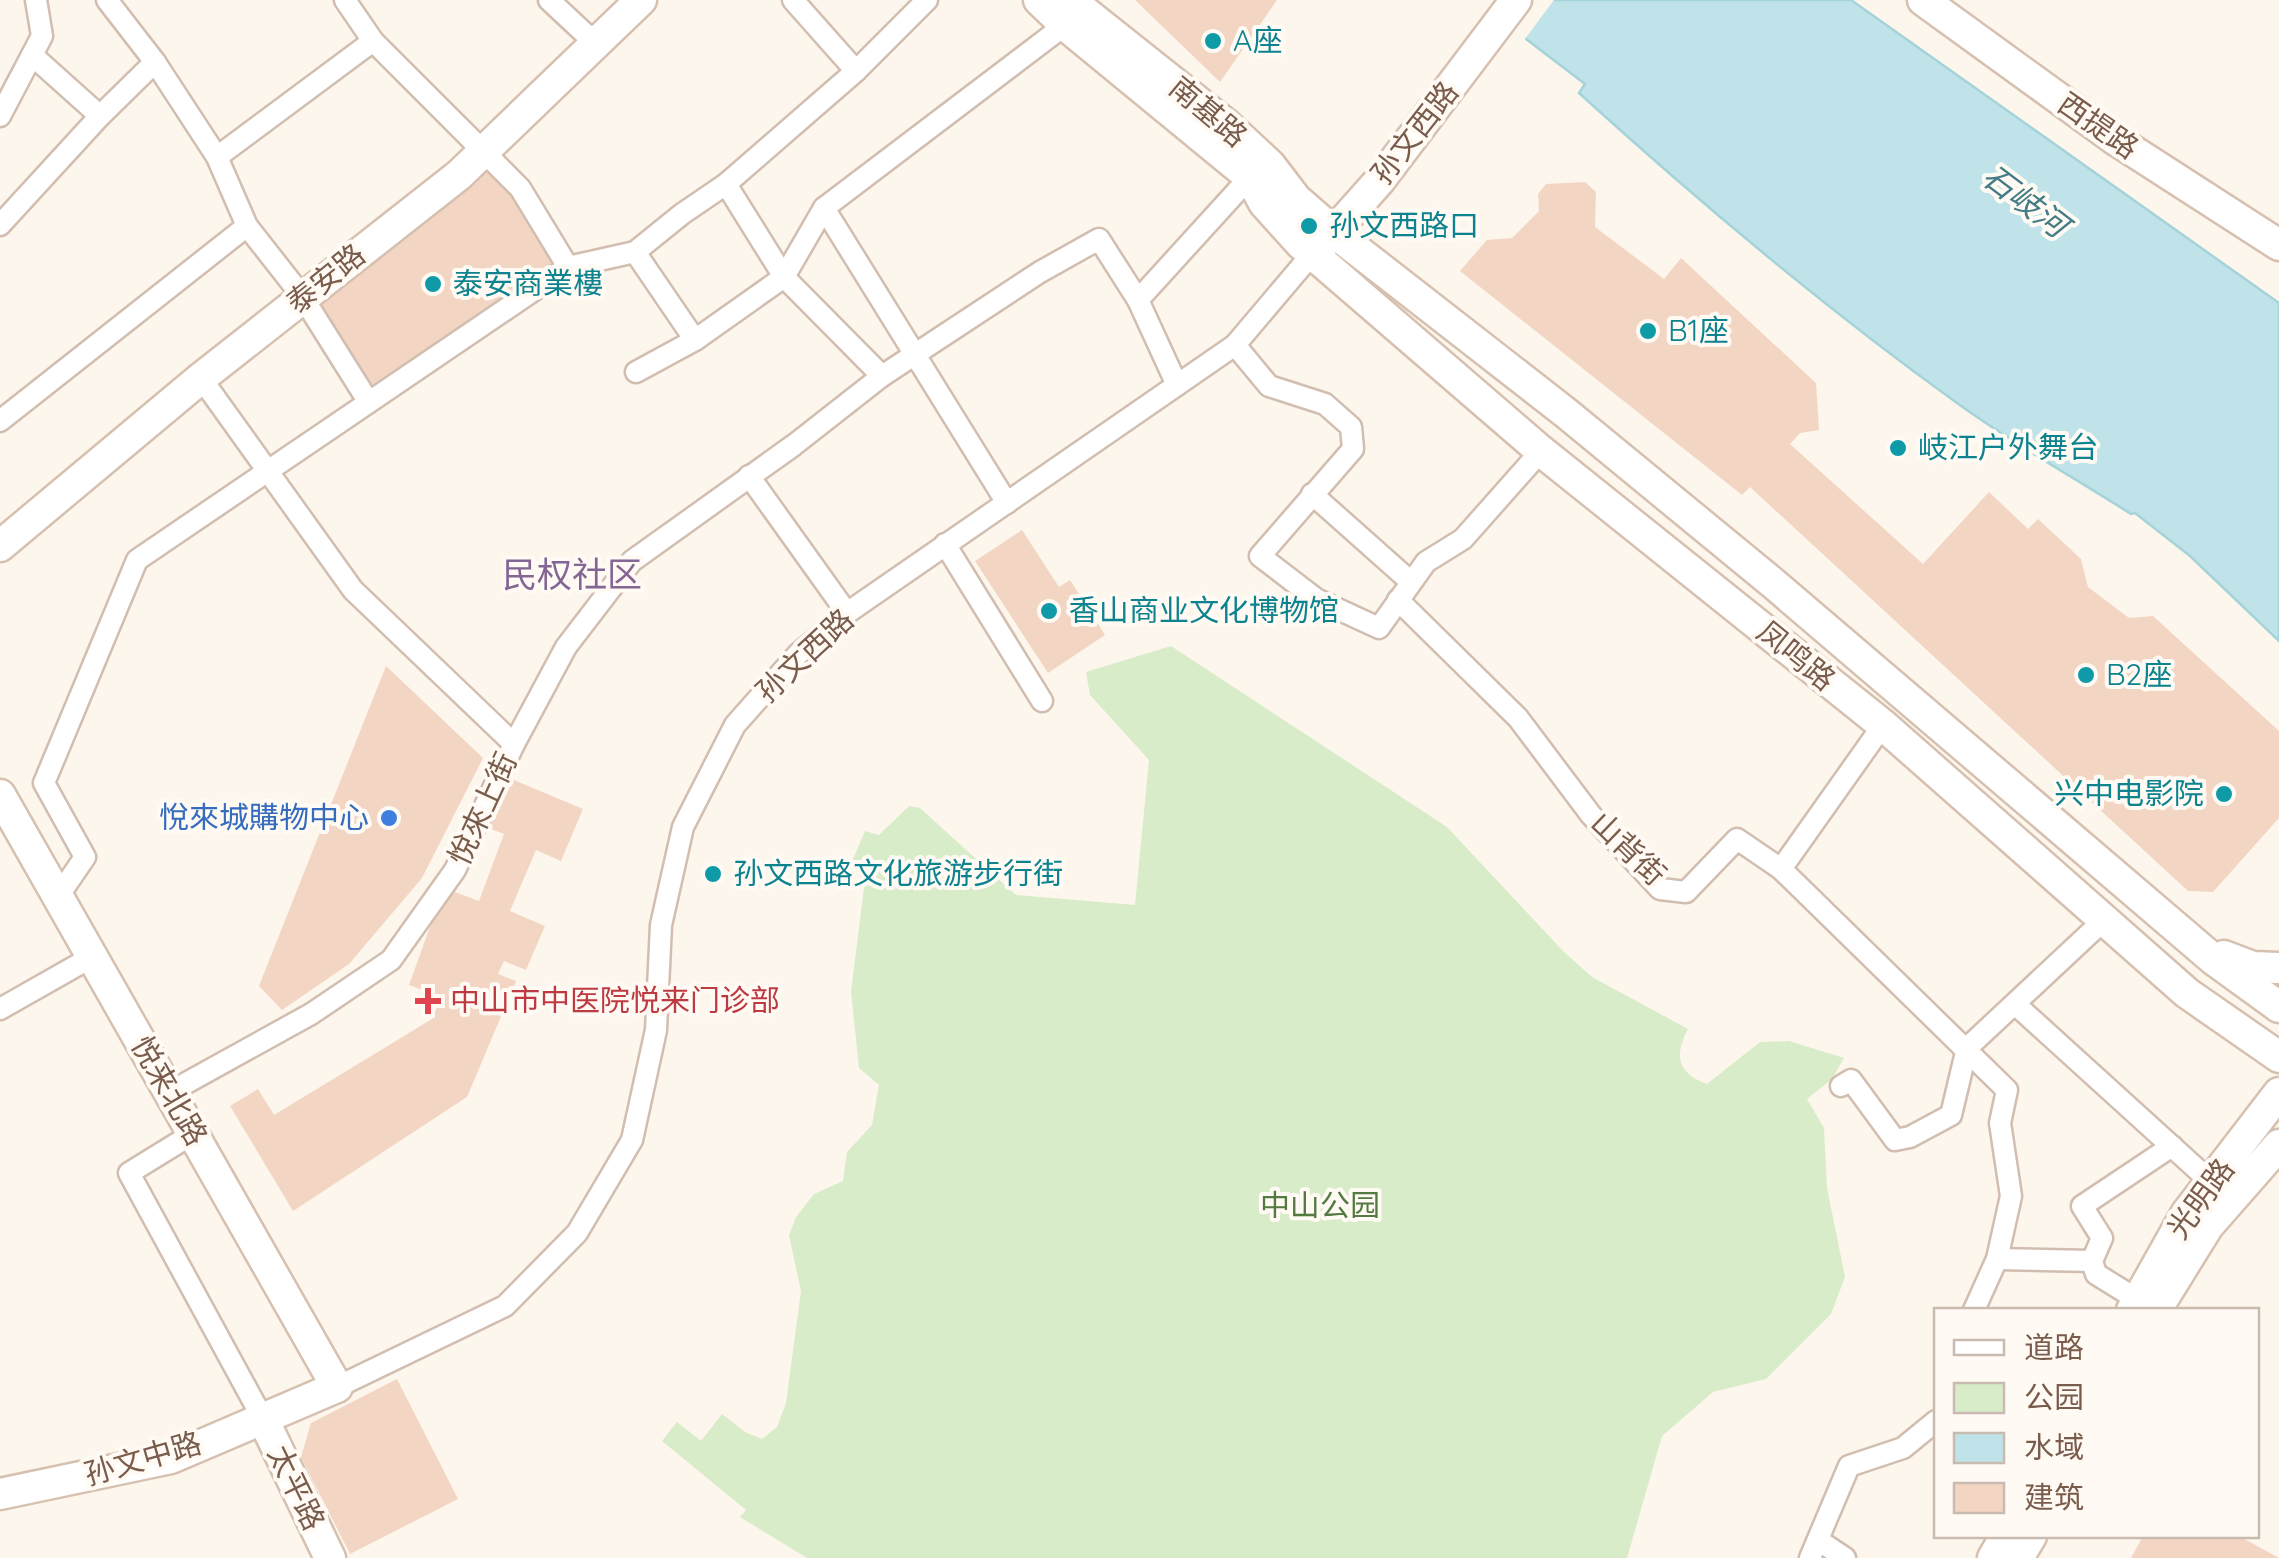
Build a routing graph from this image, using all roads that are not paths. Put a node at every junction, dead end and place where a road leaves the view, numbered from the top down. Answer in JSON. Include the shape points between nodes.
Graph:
{"nodes":[{"id":1,"x":36,"y":0,"type":"edge"},
{"id":2,"x":107,"y":0,"type":"edge"},
{"id":3,"x":344,"y":0,"type":"edge"},
{"id":4,"x":549,"y":0,"type":"edge"},
{"id":5,"x":641,"y":0,"type":"edge"},
{"id":6,"x":793,"y":0,"type":"edge"},
{"id":7,"x":927,"y":0,"type":"edge"},
{"id":8,"x":1039,"y":0,"type":"edge"},
{"id":9,"x":1516,"y":0,"type":"edge"},
{"id":10,"x":1923,"y":0,"type":"edge"},
{"id":11,"x":1068,"y":13,"type":"edge"},
{"id":12,"x":373,"y":41,"type":"junction"},
{"id":13,"x":594,"y":44,"type":"junction"},
{"id":14,"x":32,"y":55,"type":"junction"},
{"id":15,"x":156,"y":62,"type":"junction"},
{"id":16,"x":856,"y":71,"type":"junction"},
{"id":17,"x":0,"y":116,"type":"edge"},
{"id":18,"x":100,"y":116,"type":"junction"},
{"id":19,"x":482,"y":150,"type":"junction"},
{"id":20,"x":217,"y":157,"type":"junction"},
{"id":21,"x":1250,"y":177,"type":"junction"},
{"id":22,"x":726,"y":184,"type":"junction"},
{"id":23,"x":824,"y":208,"type":"junction"},
{"id":24,"x":0,"y":225,"type":"edge"},
{"id":25,"x":247,"y":226,"type":"junction"},
{"id":26,"x":1336,"y":233,"type":"junction"},
{"id":27,"x":2279,"y":246,"type":"edge"},
{"id":28,"x":635,"y":252,"type":"junction"},
{"id":29,"x":1312,"y":254,"type":"junction"},
{"id":30,"x":568,"y":267,"type":"junction"},
{"id":31,"x":784,"y":277,"type":"junction"},
{"id":32,"x":302,"y":296,"type":"junction"},
{"id":33,"x":1138,"y":300,"type":"junction"},
{"id":34,"x":695,"y":340,"type":"junction"},
{"id":35,"x":1235,"y":345,"type":"junction"},
{"id":36,"x":915,"y":355,"type":"junction"},
{"id":37,"x":636,"y":372,"type":"dead end"},
{"id":38,"x":882,"y":376,"type":"junction"},
{"id":39,"x":201,"y":378,"type":"junction"},
{"id":40,"x":1177,"y":386,"type":"junction"},
{"id":41,"x":368,"y":401,"type":"junction"},
{"id":42,"x":0,"y":420,"type":"edge"},
{"id":43,"x":1541,"y":452,"type":"junction"},
{"id":44,"x":267,"y":474,"type":"junction"},
{"id":45,"x":748,"y":476,"type":"junction"},
{"id":46,"x":1312,"y":494,"type":"junction"},
{"id":47,"x":1007,"y":503,"type":"junction"},
{"id":48,"x":945,"y":544,"type":"junction"},
{"id":49,"x":0,"y":546,"type":"edge"},
{"id":50,"x":1411,"y":582,"type":"junction"},
{"id":51,"x":1398,"y":600,"type":"junction"},
{"id":52,"x":847,"y":614,"type":"junction"},
{"id":53,"x":1042,"y":701,"type":"dead end"},
{"id":54,"x":1883,"y":726,"type":"junction"},
{"id":55,"x":514,"y":744,"type":"junction"},
{"id":56,"x":0,"y":794,"type":"edge"},
{"id":57,"x":9,"y":832,"type":"edge"},
{"id":58,"x":1781,"y":869,"type":"junction"},
{"id":59,"x":58,"y":898,"type":"junction"},
{"id":60,"x":2104,"y":920,"type":"junction"},
{"id":61,"x":2175,"y":926,"type":"junction"},
{"id":62,"x":90,"y":958,"type":"junction"},
{"id":63,"x":2279,"y":968,"type":"edge"},
{"id":64,"x":2015,"y":1004,"type":"junction"},
{"id":65,"x":2279,"y":1007,"type":"edge"},
{"id":66,"x":0,"y":1009,"type":"edge"},
{"id":67,"x":1967,"y":1048,"type":"junction"},
{"id":68,"x":2279,"y":1057,"type":"edge"},
{"id":69,"x":1841,"y":1086,"type":"dead end"},
{"id":70,"x":170,"y":1092,"type":"junction"},
{"id":71,"x":2279,"y":1094,"type":"edge"},
{"id":72,"x":194,"y":1134,"type":"junction"},
{"id":73,"x":2172,"y":1146,"type":"junction"},
{"id":74,"x":2279,"y":1146,"type":"edge"},
{"id":75,"x":2210,"y":1181,"type":"junction"},
{"id":76,"x":1998,"y":1259,"type":"junction"},
{"id":77,"x":2092,"y":1261,"type":"junction"},
{"id":78,"x":2142,"y":1307,"type":"edge"},
{"id":79,"x":1975,"y":1308,"type":"edge"},
{"id":80,"x":338,"y":1387,"type":"junction"},
{"id":81,"x":263,"y":1419,"type":"junction"},
{"id":82,"x":1934,"y":1424,"type":"edge"},
{"id":83,"x":0,"y":1494,"type":"edge"},
{"id":84,"x":1814,"y":1549,"type":"edge"},
{"id":85,"x":330,"y":1558,"type":"edge"},
{"id":86,"x":1845,"y":1558,"type":"edge"}],
"edges":[{"from":1,"to":14,"type":"street","via":[[42,36]]},
{"from":2,"to":15,"type":"street"},
{"from":3,"to":12,"type":"street"},
{"from":4,"to":13,"type":"street"},
{"from":5,"to":13,"type":"main road","name":"泰安路"},
{"from":6,"to":16,"type":"street"},
{"from":7,"to":16,"type":"street"},
{"from":8,"to":11,"type":"main road","name":"南基路"},
{"from":9,"to":26,"type":"main road","name":"孙文西路"},
{"from":10,"to":27,"type":"main road","name":"西提路","via":[[2116,140]]},
{"from":11,"to":21,"type":"main road","name":"南基路"},
{"from":11,"to":23,"type":"street"},
{"from":11,"to":26,"type":"main road","name":"南基路","via":[[1227,126]]},
{"from":12,"to":19,"type":"street"},
{"from":12,"to":20,"type":"street"},
{"from":13,"to":19,"type":"main road","name":"泰安路"},
{"from":14,"to":17,"type":"street"},
{"from":14,"to":18,"type":"street"},
{"from":15,"to":18,"type":"street"},
{"from":15,"to":20,"type":"street"},
{"from":16,"to":22,"type":"street"},
{"from":18,"to":24,"type":"street"},
{"from":19,"to":30,"type":"street","via":[[520,188]]},
{"from":19,"to":32,"type":"main road","name":"泰安路"},
{"from":20,"to":25,"type":"street"},
{"from":21,"to":29,"type":"main road","name":"南基路","via":[[1264,204]]},
{"from":21,"to":33,"type":"street"},
{"from":22,"to":28,"type":"street"},
{"from":22,"to":31,"type":"street"},
{"from":23,"to":31,"type":"street"},
{"from":23,"to":36,"type":"street"},
{"from":25,"to":32,"type":"street"},
{"from":25,"to":42,"type":"street"},
{"from":26,"to":29,"type":"main road","name":"孙文西路"},
{"from":26,"to":61,"type":"main road","name":"凤鸣路","via":[[1700,522]]},
{"from":28,"to":30,"type":"street"},
{"from":28,"to":34,"type":"street"},
{"from":29,"to":35,"type":"street","name":"孙文西路"},
{"from":29,"to":43,"type":"main road","name":"凤鸣路"},
{"from":30,"to":41,"type":"street"},
{"from":31,"to":34,"type":"street"},
{"from":31,"to":38,"type":"street"},
{"from":32,"to":39,"type":"main road","name":"泰安路"},
{"from":32,"to":41,"type":"street"},
{"from":33,"to":36,"type":"street","name":"悅來上街","via":[[1099,239]]},
{"from":33,"to":40,"type":"street"},
{"from":34,"to":37,"type":"street"},
{"from":35,"to":40,"type":"street","name":"孙文西路"},
{"from":35,"to":46,"type":"street","via":[[1269,386],[1324,404],[1351,428],[1353,449]]},
{"from":36,"to":38,"type":"street","name":"悅來上街"},
{"from":36,"to":47,"type":"street"},
{"from":38,"to":45,"type":"street","name":"悅來上街"},
{"from":39,"to":44,"type":"street"},
{"from":39,"to":49,"type":"main road","name":"泰安路"},
{"from":40,"to":47,"type":"street","name":"孙文西路"},
{"from":41,"to":44,"type":"street"},
{"from":43,"to":50,"type":"street","via":[[1463,539],[1426,562]]},
{"from":43,"to":54,"type":"main road","name":"凤鸣路"},
{"from":44,"to":55,"type":"street","via":[[353,590]]},
{"from":44,"to":59,"type":"street","via":[[137,560],[44,783],[84,857]]},
{"from":45,"to":52,"type":"street"},
{"from":45,"to":55,"type":"street","name":"悅來上街","via":[[632,562],[566,647]]},
{"from":46,"to":50,"type":"street"},
{"from":46,"to":51,"type":"street","via":[[1260,556],[1316,599],[1378,628]]},
{"from":47,"to":48,"type":"street","name":"孙文西路"},
{"from":48,"to":52,"type":"street","name":"孙文西路"},
{"from":48,"to":53,"type":"street"},
{"from":50,"to":51,"type":"street"},
{"from":51,"to":58,"type":"street","name":"山背街","via":[[1518,718],[1660,890],[1686,892],[1737,838]]},
{"from":52,"to":80,"type":"street","name":"孙文西路","via":[[800,653],[735,725],[683,827],[661,925],[656,1030],[632,1140],[577,1233],[504,1306]]},
{"from":54,"to":58,"type":"street"},
{"from":54,"to":60,"type":"main road","name":"凤鸣路"},
{"from":55,"to":70,"type":"street","name":"悅來上街","via":[[456,870],[391,960],[311,1014]]},
{"from":56,"to":57,"type":"main road","name":"悦来北路"},
{"from":57,"to":59,"type":"main road","name":"悦来北路"},
{"from":58,"to":67,"type":"street","name":"山背街"},
{"from":59,"to":62,"type":"main road","name":"悦来北路"},
{"from":60,"to":64,"type":"street"},
{"from":60,"to":68,"type":"main road","name":"凤鸣路","via":[[2187,993]]},
{"from":61,"to":63,"type":"main road","via":[[2228,958]]},
{"from":61,"to":65,"type":"main road","name":"凤鸣路"},
{"from":62,"to":66,"type":"street"},
{"from":62,"to":70,"type":"main road","name":"悦来北路"},
{"from":64,"to":67,"type":"street"},
{"from":64,"to":73,"type":"street"},
{"from":67,"to":69,"type":"street","via":[[1951,1114],[1910,1138],[1896,1140],[1852,1080]]},
{"from":67,"to":76,"type":"street","name":"山背街","via":[[2008,1090],[2000,1123],[2011,1196]]},
{"from":70,"to":72,"type":"main road","name":"悦来北路"},
{"from":71,"to":75,"type":"main road","name":"光明路"},
{"from":72,"to":80,"type":"main road","name":"悦来北路"},
{"from":72,"to":81,"type":"street","via":[[129,1173]]},
{"from":73,"to":75,"type":"street"},
{"from":73,"to":77,"type":"street","via":[[2082,1206],[2102,1238]]},
{"from":74,"to":78,"type":"main road","name":"光明路"},
{"from":75,"to":78,"type":"main road","name":"光明路","via":[[2186,1214]]},
{"from":76,"to":77,"type":"street"},
{"from":76,"to":79,"type":"street"},
{"from":77,"to":78,"type":"street","via":[[2096,1274]]},
{"from":80,"to":81,"type":"main road","name":"孙文中路"},
{"from":81,"to":83,"type":"main road","name":"孙文中路","via":[[171,1458]]},
{"from":81,"to":85,"type":"main road","name":"太平路"},
{"from":82,"to":84,"type":"street","via":[[1903,1448],[1849,1466]]},
{"from":84,"to":86,"type":"street"}]}
